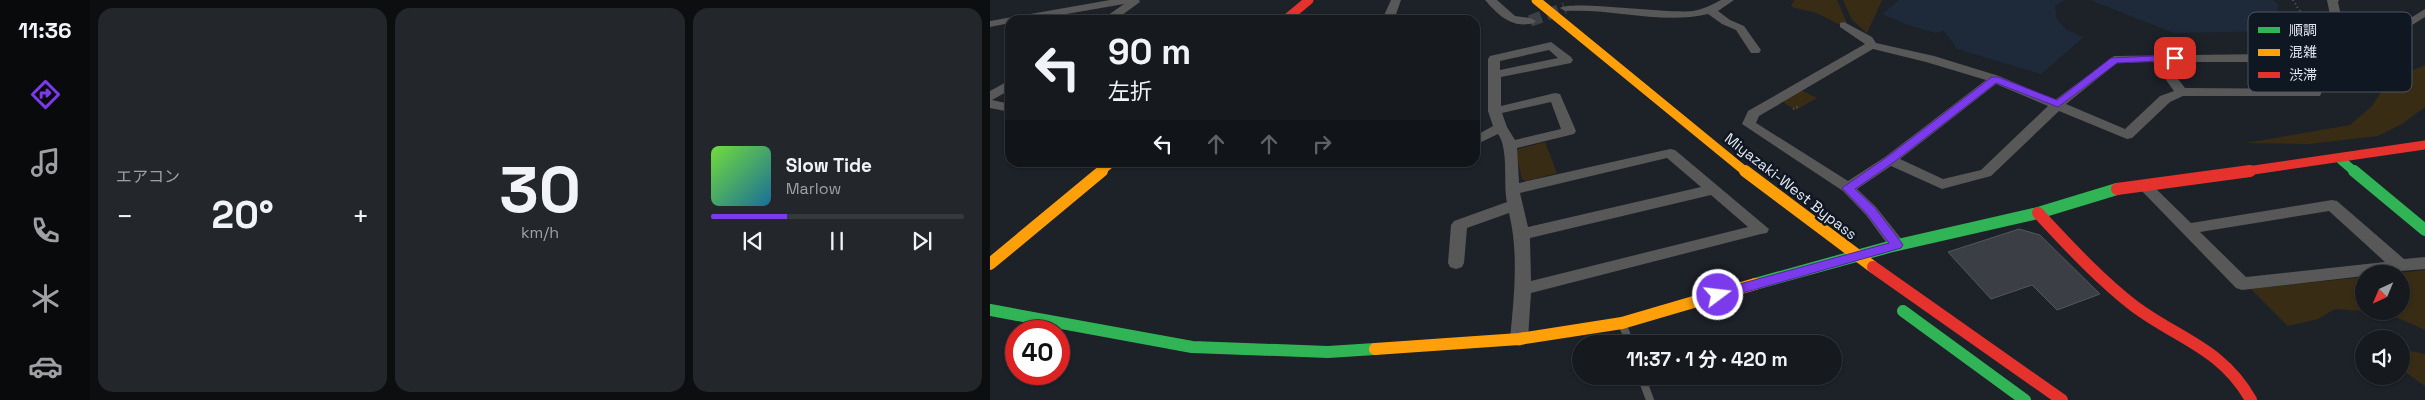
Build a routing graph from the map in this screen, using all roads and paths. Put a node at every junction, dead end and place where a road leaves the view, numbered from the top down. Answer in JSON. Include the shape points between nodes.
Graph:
{"nodes":[{"id":1,"x":1129,"y":0,"type":"edge"},
{"id":2,"x":1138,"y":0,"type":"edge"},
{"id":3,"x":1309,"y":0,"type":"edge"},
{"id":4,"x":1396,"y":0,"type":"edge"},
{"id":5,"x":1490,"y":0,"type":"edge"},
{"id":6,"x":1536,"y":0,"type":"edge"},
{"id":7,"x":1729,"y":0,"type":"edge"},
{"id":8,"x":2293,"y":0,"type":"edge"},
{"id":9,"x":2334,"y":0,"type":"edge"},
{"id":10,"x":1602,"y":3,"type":"edge"},
{"id":11,"x":1569,"y":5,"type":"tunnel mouth"},
{"id":12,"x":1526,"y":6,"type":"dead end"},
{"id":13,"x":1710,"y":10,"type":"junction"},
{"id":14,"x":2300,"y":12,"type":"edge"},
{"id":15,"x":2336,"y":12,"type":"edge"},
{"id":16,"x":2425,"y":12,"type":"edge"},
{"id":17,"x":1040,"y":15,"type":"edge"},
{"id":18,"x":1115,"y":15,"type":"edge"},
{"id":19,"x":1291,"y":15,"type":"edge"},
{"id":20,"x":1390,"y":15,"type":"edge"},
{"id":21,"x":1005,"y":21,"type":"edge"},
{"id":22,"x":1530,"y":21,"type":"tunnel mouth"},
{"id":23,"x":2412,"y":21,"type":"edge"},
{"id":24,"x":990,"y":24,"type":"edge"},
{"id":25,"x":1546,"y":24,"type":"dead end"},
{"id":26,"x":1844,"y":25,"type":"dead end"},
{"id":27,"x":1871,"y":45,"type":"junction"},
{"id":28,"x":1755,"y":50,"type":"dead end"},
{"id":29,"x":2156,"y":58,"type":"junction"},
{"id":30,"x":2248,"y":58,"type":"edge"},
{"id":31,"x":1493,"y":75,"type":"junction"},
{"id":32,"x":1995,"y":79,"type":"junction"},
{"id":33,"x":1005,"y":87,"type":"edge"},
{"id":34,"x":2181,"y":92,"type":"junction"},
{"id":35,"x":2314,"y":92,"type":"edge"},
{"id":36,"x":990,"y":97,"type":"edge"},
{"id":37,"x":990,"y":104,"type":"edge"},
{"id":38,"x":2058,"y":104,"type":"junction"},
{"id":39,"x":1005,"y":107,"type":"edge"},
{"id":40,"x":1495,"y":111,"type":"junction"},
{"id":41,"x":1500,"y":128,"type":"junction"},
{"id":42,"x":1480,"y":138,"type":"edge"},
{"id":43,"x":1510,"y":146,"type":"junction"},
{"id":44,"x":2425,"y":146,"type":"edge"},
{"id":45,"x":1890,"y":160,"type":"junction"},
{"id":46,"x":2341,"y":160,"type":"junction"},
{"id":47,"x":1106,"y":167,"type":"edge"},
{"id":48,"x":2144,"y":185,"type":"junction"},
{"id":49,"x":1848,"y":188,"type":"junction"},
{"id":50,"x":1714,"y":189,"type":"junction"},
{"id":51,"x":1514,"y":197,"type":"junction"},
{"id":52,"x":2038,"y":213,"type":"junction"},
{"id":53,"x":2187,"y":229,"type":"junction"},
{"id":54,"x":2425,"y":230,"type":"edge"},
{"id":55,"x":1522,"y":234,"type":"junction"},
{"id":56,"x":1893,"y":246,"type":"junction"},
{"id":57,"x":1822,"y":251,"type":"dead end"},
{"id":58,"x":1456,"y":263,"type":"dead end"},
{"id":59,"x":2425,"y":263,"type":"edge"},
{"id":60,"x":990,"y":264,"type":"edge"},
{"id":61,"x":2399,"y":265,"type":"edge"},
{"id":62,"x":2408,"y":265,"type":"edge"},
{"id":63,"x":1846,"y":268,"type":"dead end"},
{"id":64,"x":2355,"y":271,"type":"edge"},
{"id":65,"x":1523,"y":288,"type":"junction"},
{"id":66,"x":1892,"y":303,"type":"dead end"},
{"id":67,"x":990,"y":310,"type":"edge"},
{"id":68,"x":1622,"y":323,"type":"junction"},
{"id":69,"x":1627,"y":335,"type":"edge"},
{"id":70,"x":1519,"y":339,"type":"junction"},
{"id":71,"x":1645,"y":385,"type":"edge"},
{"id":72,"x":1650,"y":400,"type":"edge"},
{"id":73,"x":2025,"y":400,"type":"edge"},
{"id":74,"x":2062,"y":400,"type":"edge"},
{"id":75,"x":2252,"y":400,"type":"edge"}],
"edges":[{"from":1,"to":17,"type":"street"},
{"from":2,"to":18,"type":"street"},
{"from":3,"to":19,"type":"main road"},
{"from":4,"to":20,"type":"street"},
{"from":5,"to":22,"type":"street","via":[[1511,21]]},
{"from":6,"to":74,"type":"main road","name":"Miyazaki-West Bypass","via":[[1830,236]]},
{"from":7,"to":13,"type":"street"},
{"from":8,"to":14,"type":"path"},
{"from":9,"to":15,"type":"street"},
{"from":10,"to":11,"type":"street"},
{"from":10,"to":13,"type":"street","via":[[1687,16]]},
{"from":12,"to":25,"type":"main road"},
{"from":13,"to":28,"type":"street","via":[[1740,28]]},
{"from":16,"to":23,"type":"street"},
{"from":21,"to":24,"type":"street"},
{"from":26,"to":27,"type":"street","via":[[1868,39]]},
{"from":27,"to":32,"type":"street"},
{"from":27,"to":49,"type":"street","via":[[1753,114],[1749,124]]},
{"from":29,"to":30,"type":"street"},
{"from":29,"to":34,"type":"street"},
{"from":29,"to":38,"type":"street","via":[[2114,60]]},
{"from":31,"to":31,"type":"street","via":[[1530,68],[1567,60],[1551,46],[1494,59]]},
{"from":31,"to":40,"type":"street"},
{"from":32,"to":38,"type":"street"},
{"from":32,"to":45,"type":"street"},
{"from":33,"to":36,"type":"street"},
{"from":34,"to":35,"type":"street"},
{"from":34,"to":38,"type":"street","via":[[2165,99],[2128,135]]},
{"from":37,"to":39,"type":"street"},
{"from":38,"to":45,"type":"street","via":[[1986,173],[1942,184]]},
{"from":40,"to":41,"type":"street"},
{"from":40,"to":43,"type":"street","via":[[1555,97],[1569,131]]},
{"from":41,"to":42,"type":"street"},
{"from":41,"to":43,"type":"street","via":[[1508,136]]},
{"from":43,"to":51,"type":"street"},
{"from":44,"to":46,"type":"main road"},
{"from":45,"to":49,"type":"street"},
{"from":46,"to":48,"type":"main road"},
{"from":46,"to":54,"type":"main road"},
{"from":47,"to":60,"type":"main road"},
{"from":48,"to":52,"type":"main road","via":[[2105,191]]},
{"from":48,"to":53,"type":"street"},
{"from":49,"to":56,"type":"street","via":[[1871,211]]},
{"from":50,"to":51,"type":"street","via":[[1670,153]]},
{"from":50,"to":55,"type":"street"},
{"from":50,"to":65,"type":"street","via":[[1761,229]]},
{"from":51,"to":55,"type":"street"},
{"from":51,"to":58,"type":"street","via":[[1458,225]]},
{"from":52,"to":56,"type":"main road"},
{"from":52,"to":75,"type":"main road","via":[[2100,278],[2128,301],[2156,322],[2207,351],[2235,374]]},
{"from":53,"to":61,"type":"street","via":[[2332,205]]},
{"from":53,"to":64,"type":"street","via":[[2242,284]]},
{"from":55,"to":65,"type":"street"},
{"from":56,"to":68,"type":"main road"},
{"from":57,"to":63,"type":"main road"},
{"from":59,"to":62,"type":"street"},
{"from":65,"to":70,"type":"street"},
{"from":66,"to":73,"type":"main road"},
{"from":67,"to":70,"type":"main road","via":[[1192,347],[1328,352]]},
{"from":68,"to":69,"type":"lane"},
{"from":68,"to":70,"type":"main road"},
{"from":71,"to":72,"type":"lane"}]}
